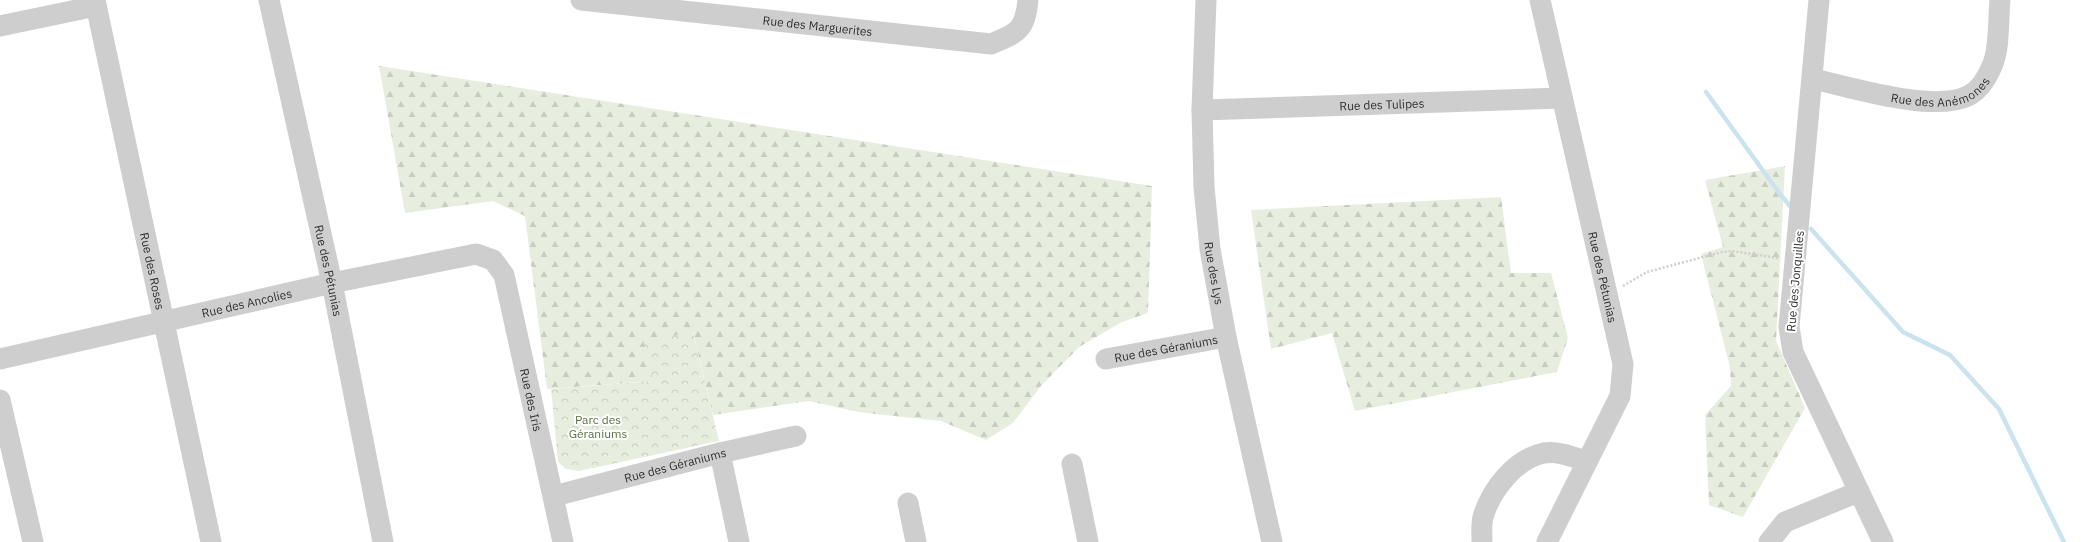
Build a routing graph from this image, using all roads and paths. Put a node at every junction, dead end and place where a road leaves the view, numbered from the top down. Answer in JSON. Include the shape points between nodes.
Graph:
{"nodes":[{"id":1,"x":269,"y":0,"type":"edge"},
{"id":2,"x":581,"y":0,"type":"edge"},
{"id":3,"x":1028,"y":0,"type":"edge"},
{"id":4,"x":1206,"y":0,"type":"edge"},
{"id":5,"x":1540,"y":0,"type":"edge"},
{"id":6,"x":1819,"y":0,"type":"edge"},
{"id":7,"x":2000,"y":0,"type":"edge"},
{"id":8,"x":95,"y":3,"type":"edge"},
{"id":9,"x":0,"y":26,"type":"edge"},
{"id":10,"x":1813,"y":79,"type":"junction"},
{"id":11,"x":1562,"y":98,"type":"junction"},
{"id":12,"x":1202,"y":110,"type":"junction"},
{"id":13,"x":493,"y":260,"type":"joint"},
{"id":14,"x":1797,"y":261,"type":"junction"},
{"id":15,"x":332,"y":283,"type":"junction"},
{"id":16,"x":1607,"y":296,"type":"junction"},
{"id":17,"x":165,"y":323,"type":"junction"},
{"id":18,"x":1226,"y":337,"type":"junction"},
{"id":19,"x":0,"y":359,"type":"edge"},
{"id":20,"x":1106,"y":359,"type":"dead end"},
{"id":21,"x":0,"y":400,"type":"edge"},
{"id":22,"x":796,"y":436,"type":"dead end"},
{"id":23,"x":720,"y":453,"type":"junction"},
{"id":24,"x":1586,"y":461,"type":"junction"},
{"id":25,"x":1072,"y":464,"type":"dead end"},
{"id":26,"x":1858,"y":492,"type":"junction"},
{"id":27,"x":554,"y":496,"type":"junction"},
{"id":28,"x":908,"y":503,"type":"dead end"},
{"id":29,"x":33,"y":542,"type":"edge"},
{"id":30,"x":211,"y":542,"type":"edge"},
{"id":31,"x":383,"y":542,"type":"edge"},
{"id":32,"x":562,"y":542,"type":"edge"},
{"id":33,"x":739,"y":542,"type":"edge"},
{"id":34,"x":916,"y":542,"type":"edge"},
{"id":35,"x":1088,"y":542,"type":"edge"},
{"id":36,"x":1272,"y":542,"type":"edge"},
{"id":37,"x":1482,"y":542,"type":"edge"},
{"id":38,"x":1547,"y":542,"type":"edge"},
{"id":39,"x":1769,"y":542,"type":"edge"},
{"id":40,"x":1883,"y":542,"type":"edge"}],
"edges":[{"from":1,"to":15,"type":"street","name":"Rue des Pétunias"},
{"from":2,"to":3,"type":"street","name":"Rue des Marguerites","via":[[991,44],[1016,32],[1026,18]]},
{"from":4,"to":12,"type":"street","name":"Rue des Lys"},
{"from":5,"to":11,"type":"street","name":"Rue des Pétunias"},
{"from":6,"to":10,"type":"street","name":"Rue des Jonquilles"},
{"from":7,"to":10,"type":"street","name":"Rue des Anémones","via":[[1993,65],[1984,83],[1967,96],[1934,103],[1915,101]]},
{"from":8,"to":9,"type":"street"},
{"from":8,"to":17,"type":"street","name":"Rue des Roses"},
{"from":10,"to":14,"type":"street","name":"Rue des Jonquilles"},
{"from":11,"to":12,"type":"street","name":"Rue des Tulipes"},
{"from":11,"to":16,"type":"street","name":"Rue des Pétunias"},
{"from":12,"to":18,"type":"street","name":"Rue des Lys","via":[[1204,187],[1210,249]]},
{"from":13,"to":15,"type":"street","name":"Rue des Ancolies","via":[[476,254]]},
{"from":13,"to":27,"type":"street","name":"Rue des Iris","via":[[504,275]]},
{"from":14,"to":16,"type":"path","via":[[1732,251],[1722,252],[1647,272]]},
{"from":14,"to":26,"type":"street","name":"Rue des Jonquilles","via":[[1789,327],[1793,352]]},
{"from":15,"to":17,"type":"street","name":"Rue des Ancolies"},
{"from":15,"to":31,"type":"street","name":"Rue des Pétunias"},
{"from":16,"to":24,"type":"street","name":"Rue des Pétunias","via":[[1623,364],[1623,378],[1620,396]]},
{"from":17,"to":19,"type":"street","name":"Rue des Ancolies"},
{"from":17,"to":30,"type":"street","name":"Rue des Roses"},
{"from":18,"to":20,"type":"street","name":"Rue des Géraniums"},
{"from":18,"to":36,"type":"street","name":"Rue des Lys"},
{"from":21,"to":29,"type":"street"},
{"from":22,"to":23,"type":"street","name":"Rue des Géraniums"},
{"from":23,"to":27,"type":"street","name":"Rue des Géraniums"},
{"from":23,"to":33,"type":"street"},
{"from":24,"to":37,"type":"street","via":[[1561,453],[1544,454],[1524,462],[1505,478],[1491,498],[1482,519]]},
{"from":24,"to":38,"type":"street","name":"Rue des Pétunias"},
{"from":25,"to":35,"type":"street"},
{"from":26,"to":39,"type":"street","via":[[1785,522]]},
{"from":26,"to":40,"type":"street","name":"Rue des Jonquilles"},
{"from":27,"to":32,"type":"street","name":"Rue des Iris"},
{"from":28,"to":34,"type":"street"}]}
